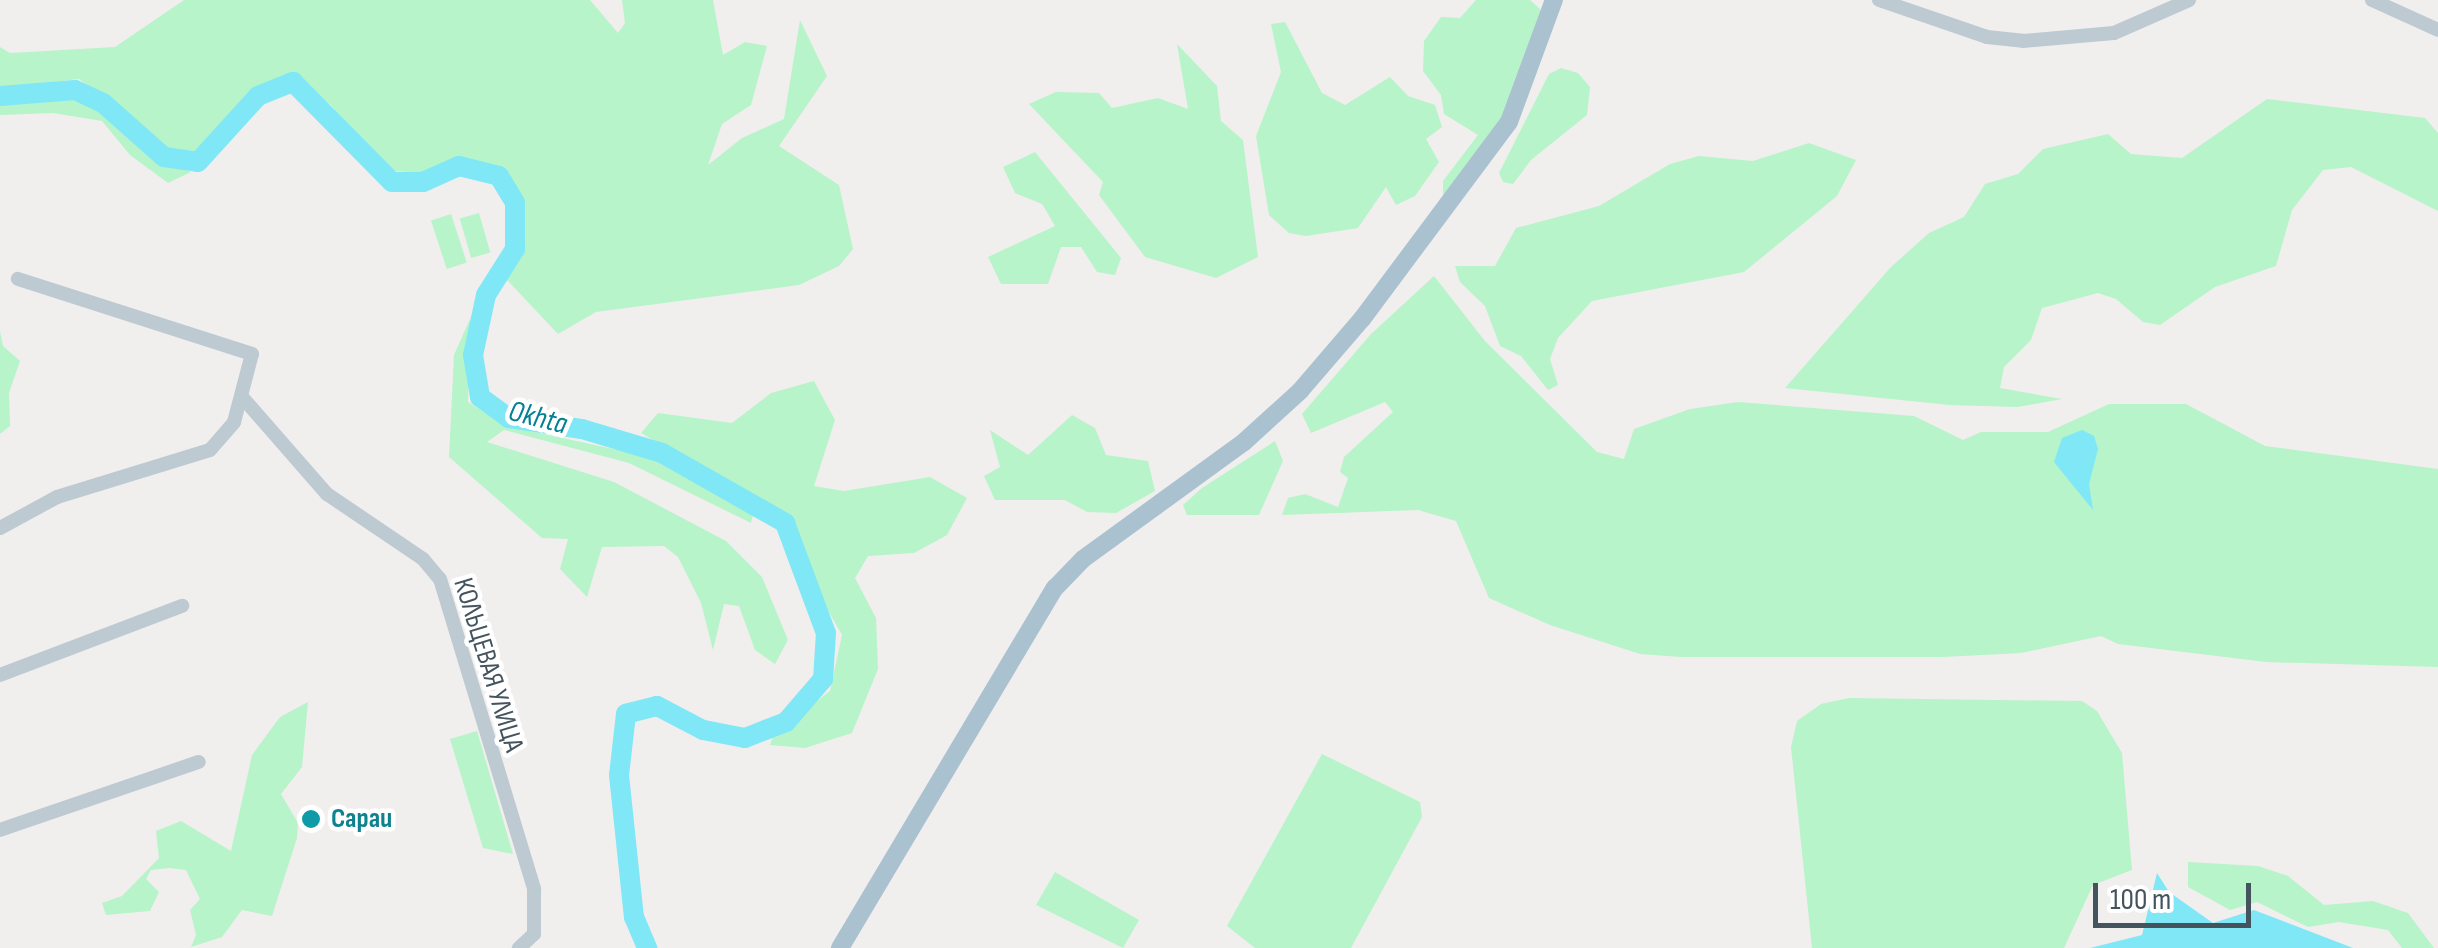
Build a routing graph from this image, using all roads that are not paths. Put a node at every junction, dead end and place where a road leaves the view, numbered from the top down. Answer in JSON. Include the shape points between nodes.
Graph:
{"nodes":[{"id":1,"x":1554,"y":0,"type":"edge"},
{"id":2,"x":1879,"y":0,"type":"edge"},
{"id":3,"x":2189,"y":0,"type":"edge"},
{"id":4,"x":2372,"y":0,"type":"edge"},
{"id":5,"x":2438,"y":30,"type":"edge"},
{"id":6,"x":18,"y":278,"type":"dead end"},
{"id":7,"x":242,"y":397,"type":"junction"},
{"id":8,"x":0,"y":528,"type":"edge"},
{"id":9,"x":182,"y":606,"type":"dead end"},
{"id":10,"x":0,"y":675,"type":"edge"},
{"id":11,"x":199,"y":762,"type":"dead end"},
{"id":12,"x":0,"y":830,"type":"edge"},
{"id":13,"x":519,"y":948,"type":"edge"},
{"id":14,"x":840,"y":948,"type":"edge"}],
"edges":[{"from":1,"to":14,"type":"main road","via":[[1509,122],[1362,319],[1300,391],[1244,442],[1083,560],[1055,588]]},
{"from":2,"to":3,"type":"street","via":[[1987,37],[2022,42],[2114,33]]},
{"from":4,"to":5,"type":"street"},
{"from":6,"to":7,"type":"street","via":[[252,354]]},
{"from":7,"to":8,"type":"street","via":[[234,422],[210,450],[57,497]]},
{"from":7,"to":13,"type":"street","name":"КОЛЬЦЕВАЯ УЛИЦА","via":[[327,494],[423,559],[440,578],[538,905],[534,934]]},
{"from":9,"to":10,"type":"street"},
{"from":11,"to":12,"type":"street"}]}
